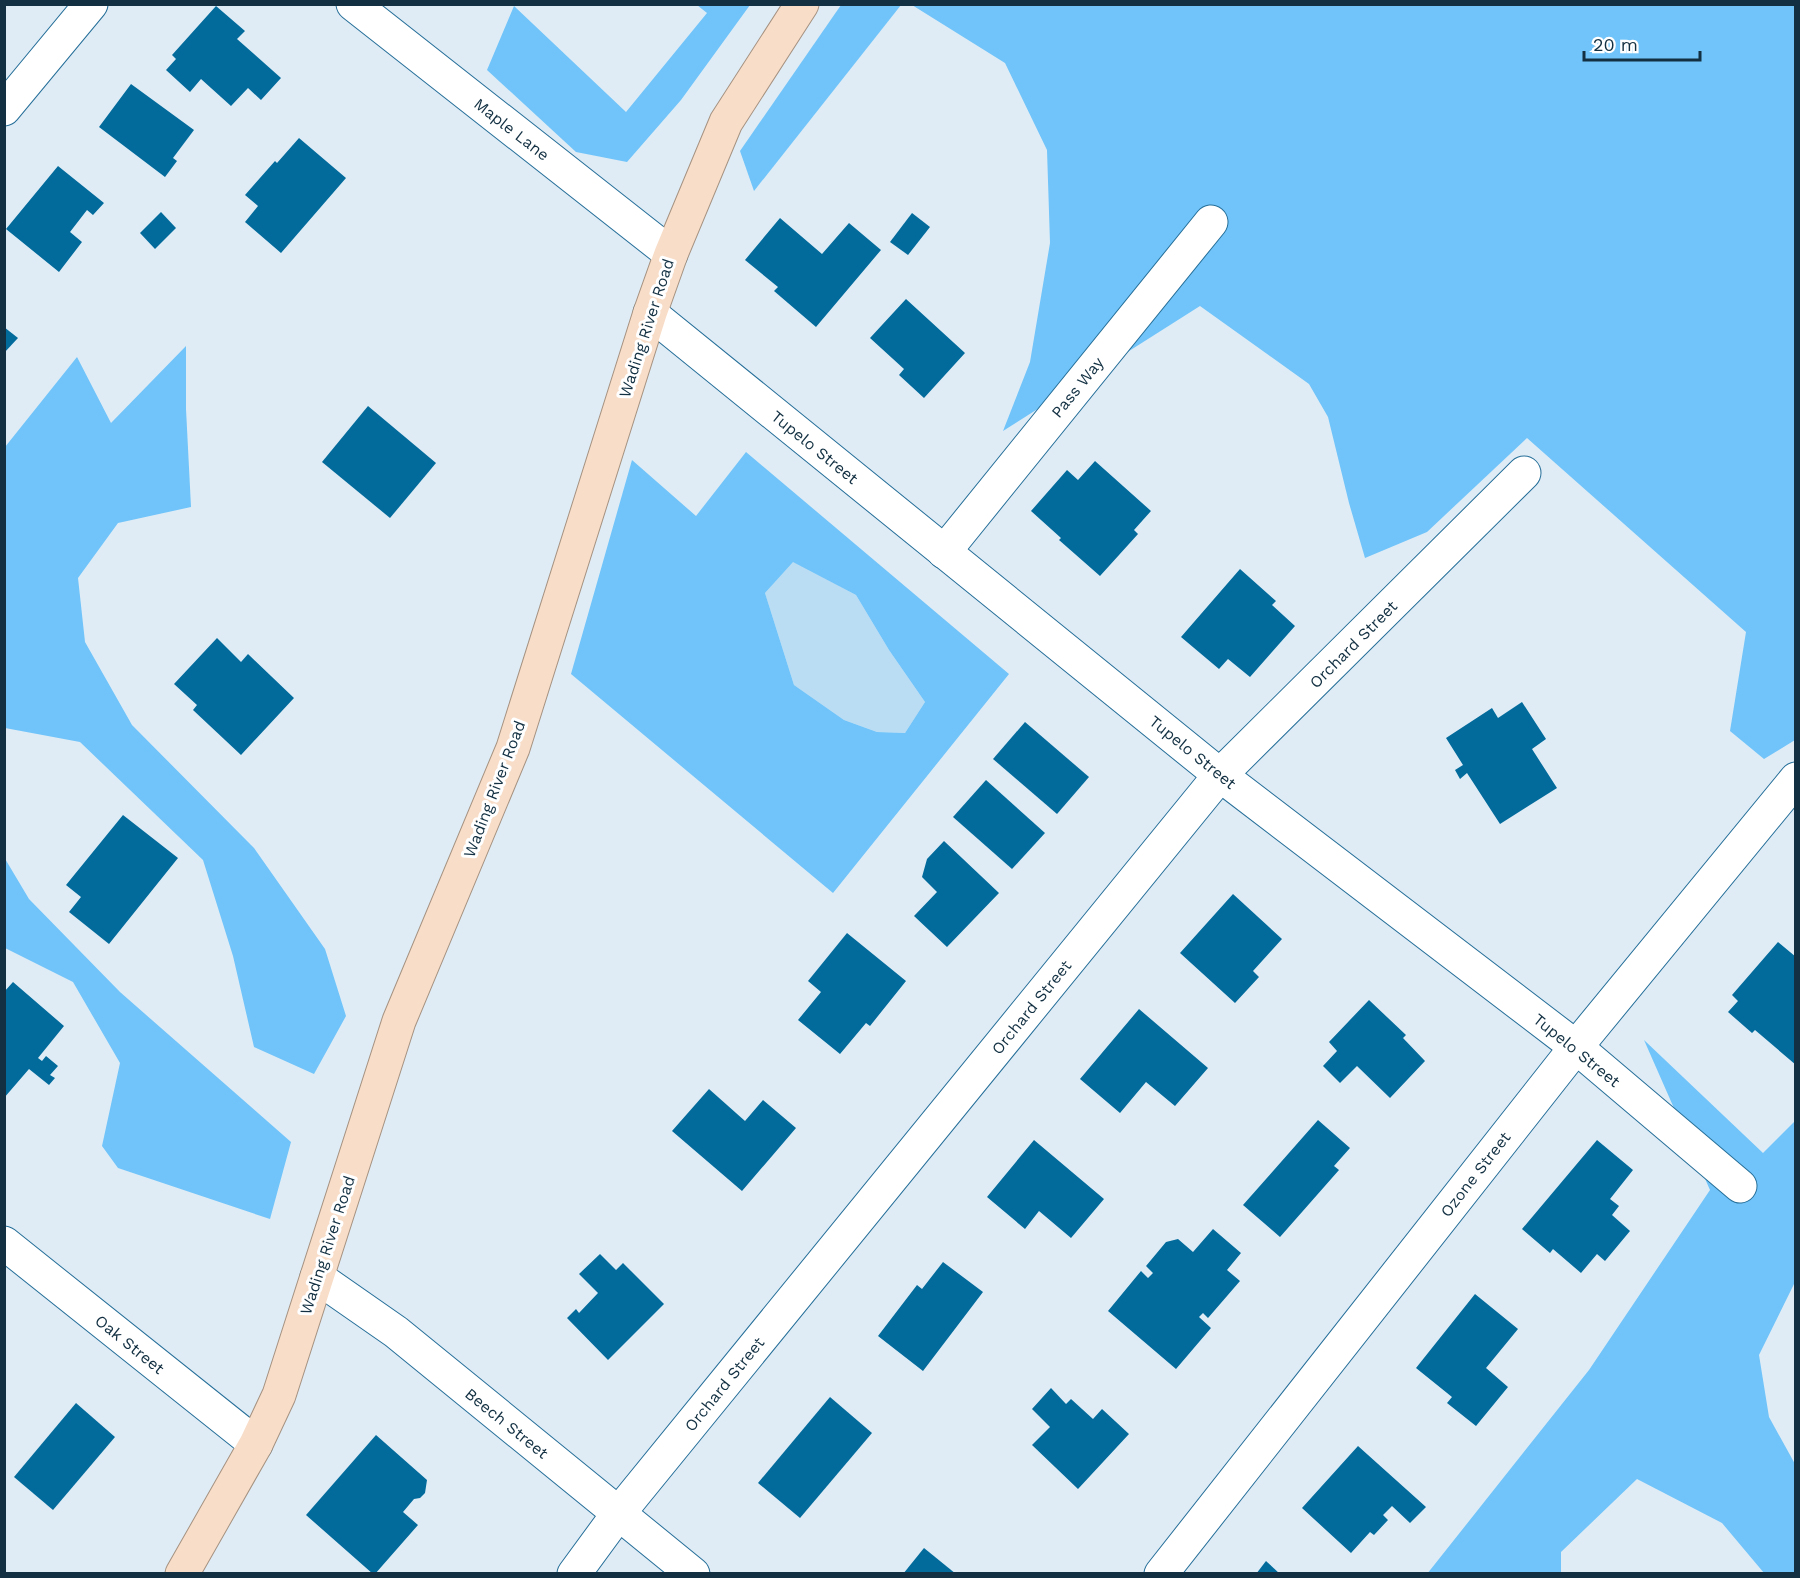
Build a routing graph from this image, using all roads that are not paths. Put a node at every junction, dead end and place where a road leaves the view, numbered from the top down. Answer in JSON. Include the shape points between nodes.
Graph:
{"nodes":[{"id":1,"x":91,"y":4,"type":"edge"},
{"id":2,"x":353,"y":4,"type":"edge"},
{"id":3,"x":802,"y":4,"type":"edge"},
{"id":4,"x":4,"y":109,"type":"edge"},
{"id":5,"x":1211,"y":222,"type":"dead end"},
{"id":6,"x":671,"y":254,"type":"junction"},
{"id":7,"x":650,"y":313,"type":"junction"},
{"id":8,"x":1524,"y":473,"type":"dead end"},
{"id":9,"x":944,"y":552,"type":"junction"},
{"id":10,"x":1220,"y":775,"type":"junction"},
{"id":11,"x":1796,"y":779,"type":"edge"},
{"id":12,"x":1576,"y":1047,"type":"junction"},
{"id":13,"x":1740,"y":1186,"type":"dead end"},
{"id":14,"x":4,"y":1243,"type":"edge"},
{"id":15,"x":317,"y":1277,"type":"junction"},
{"id":16,"x":256,"y":1444,"type":"junction"},
{"id":17,"x":618,"y":1514,"type":"junction"},
{"id":18,"x":182,"y":1574,"type":"edge"},
{"id":19,"x":574,"y":1574,"type":"edge"},
{"id":20,"x":693,"y":1574,"type":"edge"},
{"id":21,"x":1161,"y":1574,"type":"edge"}],
"edges":[{"from":1,"to":4,"type":"street"},
{"from":2,"to":6,"type":"street","name":"Maple Lane"},
{"from":3,"to":6,"type":"main road","name":"Wading River Road","via":[[726,122]]},
{"from":5,"to":9,"type":"street","name":"Pass Way"},
{"from":6,"to":7,"type":"main road","name":"Wading River Road"},
{"from":7,"to":9,"type":"street","name":"Tupelo Street"},
{"from":7,"to":15,"type":"main road","name":"Wading River Road","via":[[513,748],[399,1021]]},
{"from":8,"to":10,"type":"street","name":"Orchard Street"},
{"from":9,"to":10,"type":"street","name":"Tupelo Street"},
{"from":10,"to":12,"type":"street","name":"Tupelo Street"},
{"from":10,"to":17,"type":"street","name":"Orchard Street"},
{"from":11,"to":12,"type":"street","name":"Ozone Street"},
{"from":12,"to":13,"type":"street","name":"Tupelo Street"},
{"from":12,"to":21,"type":"street","name":"Ozone Street"},
{"from":14,"to":16,"type":"street","name":"Oak Street"},
{"from":15,"to":16,"type":"main road","name":"Wading River Road","via":[[279,1395]]},
{"from":15,"to":17,"type":"street","name":"Beech Street","via":[[396,1332]]},
{"from":16,"to":18,"type":"main road","name":"Wading River Road"},
{"from":17,"to":19,"type":"street","name":"Orchard Street"},
{"from":17,"to":20,"type":"street","name":"Beech Street"}]}
